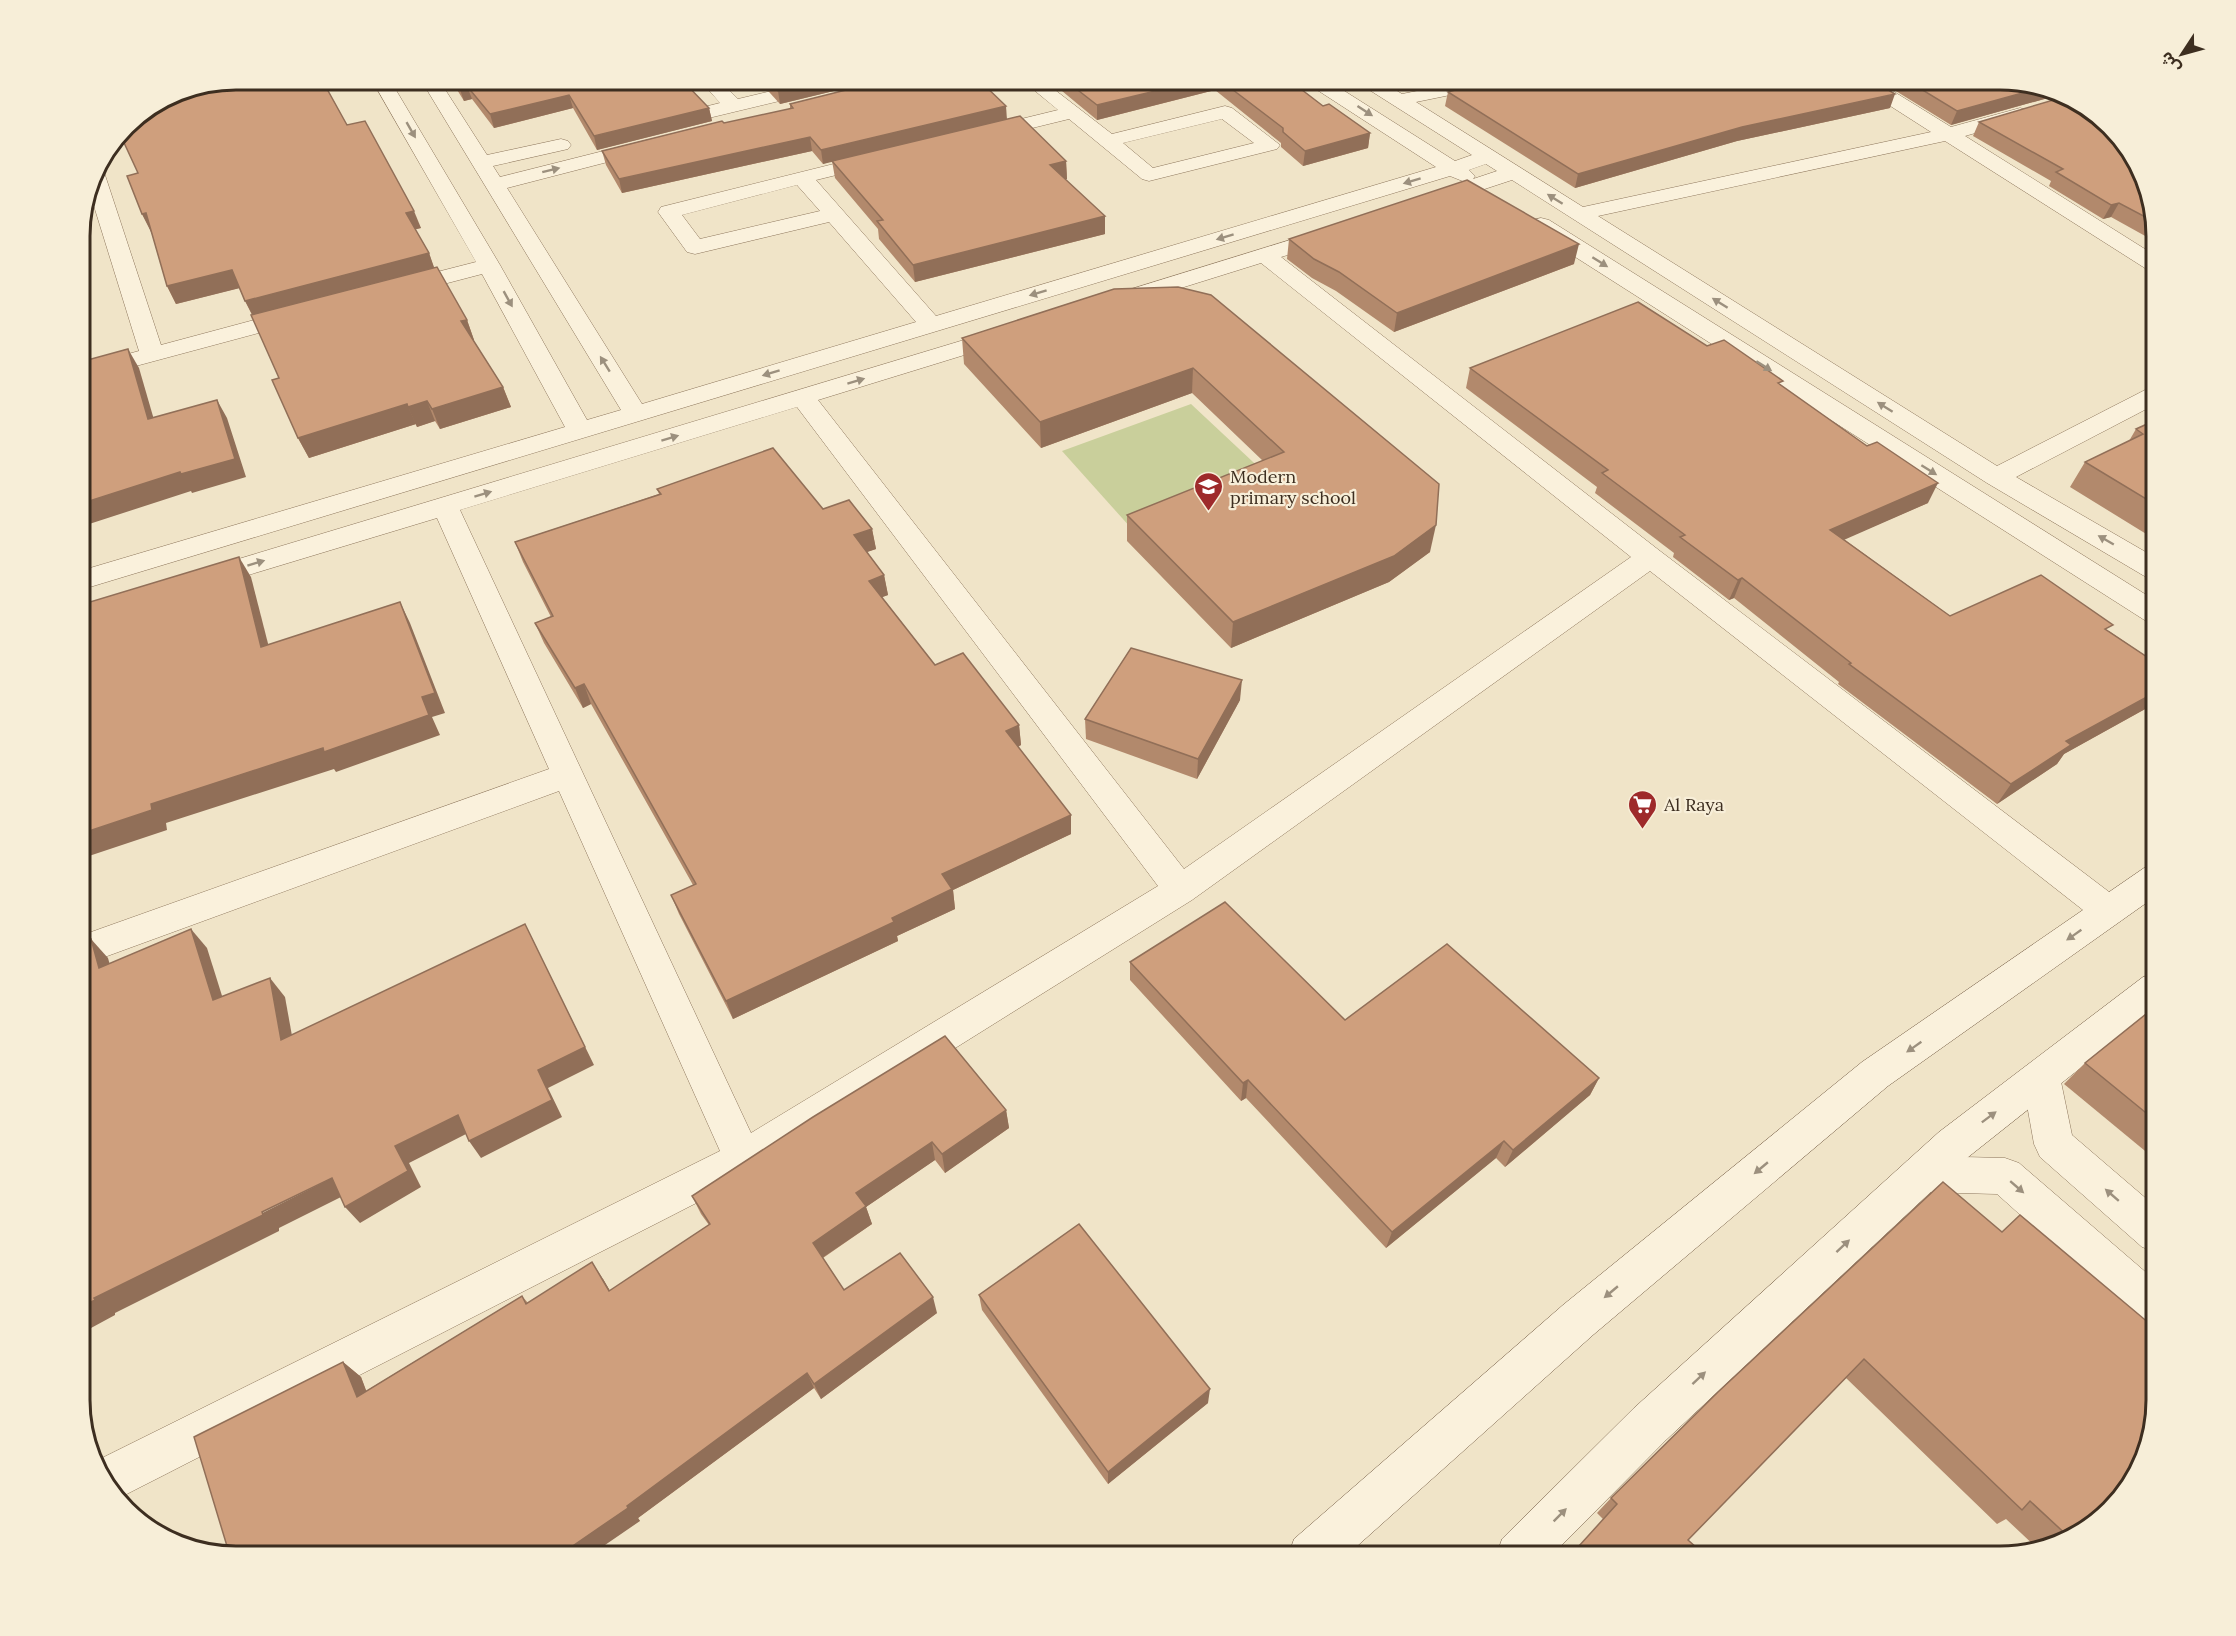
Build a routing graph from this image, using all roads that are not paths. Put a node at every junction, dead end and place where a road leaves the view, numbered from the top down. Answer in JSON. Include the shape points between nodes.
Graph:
{"nodes":[{"id":1,"x":387,"y":90,"type":"edge"},
{"id":2,"x":436,"y":90,"type":"edge"},
{"id":3,"x":718,"y":90,"type":"edge"},
{"id":4,"x":1044,"y":90,"type":"edge"},
{"id":5,"x":1331,"y":90,"type":"edge"},
{"id":6,"x":1384,"y":90,"type":"edge"},
{"id":7,"x":1446,"y":90,"type":"edge"},
{"id":8,"x":1879,"y":90,"type":"edge"},
{"id":9,"x":1400,"y":99,"type":"junction"},
{"id":10,"x":734,"y":107,"type":"junction"},
{"id":11,"x":2038,"y":109,"type":"edge"},
{"id":12,"x":1073,"y":112,"type":"junction"},
{"id":13,"x":654,"y":125,"type":"edge"},
{"id":14,"x":1949,"y":134,"type":"junction"},
{"id":15,"x":960,"y":139,"type":"edge"},
{"id":16,"x":584,"y":140,"type":"edge"},
{"id":17,"x":1109,"y":141,"type":"junction"},
{"id":18,"x":892,"y":155,"type":"edge"},
{"id":19,"x":1488,"y":156,"type":"junction"},
{"id":20,"x":480,"y":163,"type":"junction"},
{"id":21,"x":1454,"y":168,"type":"junction"},
{"id":22,"x":1513,"y":172,"type":"junction"},
{"id":23,"x":802,"y":177,"type":"junction"},
{"id":24,"x":495,"y":185,"type":"junction"},
{"id":25,"x":99,"y":187,"type":"edge"},
{"id":26,"x":1488,"y":191,"type":"junction"},
{"id":27,"x":1411,"y":207,"type":"edge"},
{"id":28,"x":1518,"y":210,"type":"edge"},
{"id":29,"x":834,"y":214,"type":"junction"},
{"id":30,"x":1580,"y":214,"type":"junction"},
{"id":31,"x":1355,"y":226,"type":"edge"},
{"id":32,"x":1266,"y":256,"type":"junction"},
{"id":33,"x":2146,"y":257,"type":"edge"},
{"id":34,"x":489,"y":265,"type":"junction"},
{"id":35,"x":377,"y":295,"type":"edge"},
{"id":36,"x":1096,"y":308,"type":"edge"},
{"id":37,"x":321,"y":310,"type":"edge"},
{"id":38,"x":931,"y":325,"type":"junction"},
{"id":39,"x":1028,"y":328,"type":"edge"},
{"id":40,"x":152,"y":355,"type":"junction"},
{"id":41,"x":90,"y":371,"type":"edge"},
{"id":42,"x":802,"y":397,"type":"junction"},
{"id":43,"x":2146,"y":400,"type":"edge"},
{"id":44,"x":636,"y":414,"type":"junction"},
{"id":45,"x":580,"y":430,"type":"junction"},
{"id":46,"x":1996,"y":477,"type":"junction"},
{"id":47,"x":445,"y":506,"type":"junction"},
{"id":48,"x":1650,"y":557,"type":"junction"},
{"id":49,"x":2146,"y":564,"type":"edge"},
{"id":50,"x":90,"y":578,"type":"edge"},
{"id":51,"x":183,"y":586,"type":"edge"},
{"id":52,"x":2146,"y":607,"type":"edge"},
{"id":53,"x":567,"y":775,"type":"junction"},
{"id":54,"x":2146,"y":886,"type":"edge"},
{"id":55,"x":1180,"y":890,"type":"junction"},
{"id":56,"x":2109,"y":911,"type":"junction"},
{"id":57,"x":90,"y":947,"type":"edge"},
{"id":58,"x":2146,"y":996,"type":"edge"},
{"id":59,"x":2041,"y":1077,"type":"junction"},
{"id":60,"x":743,"y":1159,"type":"junction"},
{"id":61,"x":1921,"y":1174,"type":"junction"},
{"id":62,"x":2146,"y":1223,"type":"edge"},
{"id":63,"x":2146,"y":1298,"type":"edge"},
{"id":64,"x":113,"y":1477,"type":"edge"},
{"id":65,"x":1323,"y":1546,"type":"edge"},
{"id":66,"x":1530,"y":1546,"type":"edge"}],
"edges":[{"from":1,"to":34,"type":"street","one_way":true},
{"from":2,"to":20,"type":"street"},
{"from":3,"to":10,"type":"street"},
{"from":4,"to":12,"type":"street"},
{"from":5,"to":21,"type":"street","one_way":true},
{"from":6,"to":9,"type":"street"},
{"from":7,"to":9,"type":"street"},
{"from":8,"to":14,"type":"street"},
{"from":9,"to":19,"type":"street"},
{"from":10,"to":13,"type":"street"},
{"from":24,"to":10,"type":"street","one_way":true,"via":[[835,90]]},
{"from":11,"to":14,"type":"street"},
{"from":12,"to":15,"type":"street"},
{"from":12,"to":17,"type":"street"},
{"from":14,"to":30,"type":"street"},
{"from":14,"to":33,"type":"street"},
{"from":16,"to":20,"type":"street"},
{"from":17,"to":17,"type":"street","via":[[1149,175],[1270,145],[1225,112]]},
{"from":18,"to":23,"type":"street"},
{"from":19,"to":21,"type":"street"},
{"from":19,"to":22,"type":"street"},
{"from":20,"to":24,"type":"street"},
{"from":21,"to":26,"type":"street"},
{"from":21,"to":38,"type":"street","one_way":true},
{"from":22,"to":26,"type":"street"},
{"from":30,"to":22,"type":"street","one_way":true},
{"from":23,"to":29,"type":"street"},
{"from":23,"to":29,"type":"street","via":[[669,212],[695,247]]},
{"from":44,"to":24,"type":"street","one_way":true},
{"from":25,"to":40,"type":"street"},
{"from":26,"to":27,"type":"street"},
{"from":28,"to":52,"type":"street","one_way":true},
{"from":29,"to":38,"type":"street"},
{"from":46,"to":30,"type":"street","one_way":true},
{"from":31,"to":32,"type":"street"},
{"from":32,"to":36,"type":"street"},
{"from":32,"to":48,"type":"street"},
{"from":34,"to":35,"type":"street"},
{"from":34,"to":45,"type":"street","one_way":true},
{"from":37,"to":40,"type":"street"},
{"from":38,"to":44,"type":"street","one_way":true},
{"from":42,"to":39,"type":"street","one_way":true},
{"from":40,"to":41,"type":"street"},
{"from":47,"to":42,"type":"street","one_way":true},
{"from":42,"to":55,"type":"street"},
{"from":43,"to":46,"type":"street"},
{"from":44,"to":45,"type":"street"},
{"from":45,"to":50,"type":"street"},
{"from":49,"to":46,"type":"street","one_way":true},
{"from":51,"to":47,"type":"street","one_way":true},
{"from":47,"to":53,"type":"street"},
{"from":48,"to":55,"type":"street"},
{"from":48,"to":56,"type":"street"},
{"from":53,"to":57,"type":"street"},
{"from":53,"to":60,"type":"street"},
{"from":54,"to":56,"type":"street"},
{"from":55,"to":60,"type":"street"},
{"from":56,"to":65,"type":"street","one_way":true,"via":[[1875,1074],[1578,1320]]},
{"from":58,"to":59,"type":"street"},
{"from":61,"to":59,"type":"street","one_way":true},
{"from":62,"to":59,"type":"street","one_way":true,"via":[[2054,1144]]},
{"from":60,"to":64,"type":"street"},
{"from":61,"to":63,"type":"street","one_way":true,"via":[[2005,1176]]},
{"from":66,"to":61,"type":"street","one_way":true,"via":[[1650,1424]]}]}
